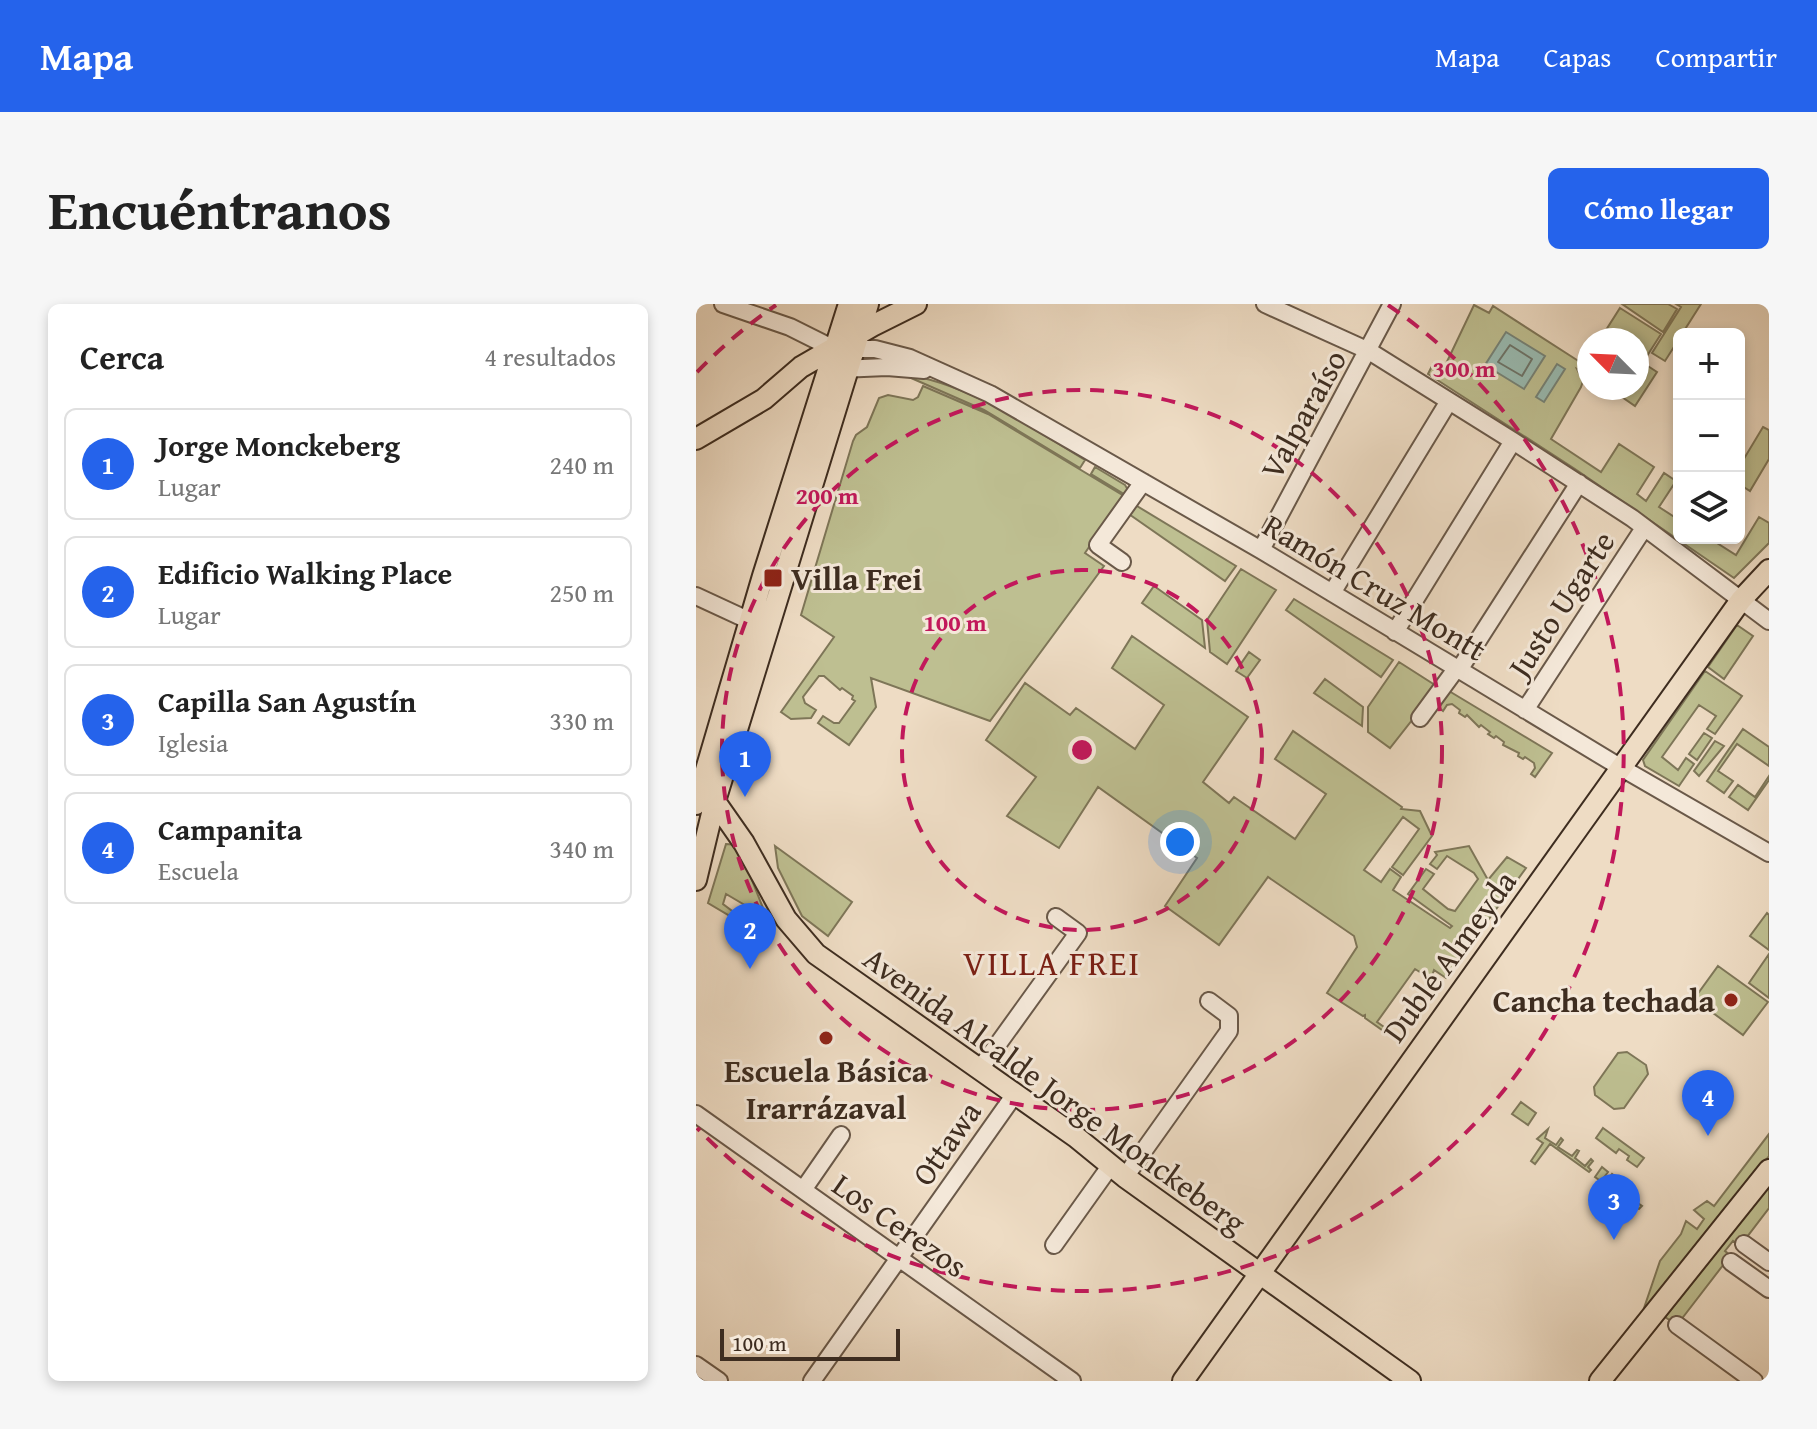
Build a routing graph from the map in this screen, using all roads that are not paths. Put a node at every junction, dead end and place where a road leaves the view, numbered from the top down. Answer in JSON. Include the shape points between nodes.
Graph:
{"nodes":[{"id":1,"x":723,"y":304,"type":"edge"},
{"id":2,"x":849,"y":304,"type":"edge"},
{"id":3,"x":868,"y":304,"type":"edge"},
{"id":4,"x":916,"y":304,"type":"edge"},
{"id":5,"x":927,"y":304,"type":"edge"},
{"id":6,"x":1265,"y":304,"type":"edge"},
{"id":7,"x":1392,"y":304,"type":"edge"},
{"id":8,"x":1369,"y":351,"type":"junction"},
{"id":9,"x":844,"y":354,"type":"junction"},
{"id":10,"x":1449,"y":401,"type":"junction"},
{"id":11,"x":696,"y":439,"type":"edge"},
{"id":12,"x":1513,"y":441,"type":"junction"},
{"id":13,"x":1143,"y":482,"type":"junction"},
{"id":14,"x":1579,"y":483,"type":"junction"},
{"id":15,"x":1644,"y":528,"type":"junction"},
{"id":16,"x":1261,"y":550,"type":"junction"},
{"id":17,"x":1122,"y":562,"type":"dead end"},
{"id":18,"x":1769,"y":570,"type":"edge"},
{"id":19,"x":1332,"y":593,"type":"junction"},
{"id":20,"x":696,"y":596,"type":"edge"},
{"id":21,"x":1741,"y":600,"type":"junction"},
{"id":22,"x":750,"y":621,"type":"junction"},
{"id":23,"x":1769,"y":621,"type":"edge"},
{"id":24,"x":1395,"y":632,"type":"junction"},
{"id":25,"x":1457,"y":670,"type":"junction"},
{"id":26,"x":1525,"y":710,"type":"junction"},
{"id":27,"x":1420,"y":718,"type":"dead end"},
{"id":28,"x":1620,"y":767,"type":"junction"},
{"id":29,"x":699,"y":782,"type":"edge"},
{"id":30,"x":705,"y":802,"type":"edge"},
{"id":31,"x":744,"y":843,"type":"junction"},
{"id":32,"x":703,"y":850,"type":"junction"},
{"id":33,"x":1769,"y":853,"type":"edge"},
{"id":34,"x":696,"y":880,"type":"edge"},
{"id":35,"x":1056,"y":917,"type":"dead end"},
{"id":36,"x":1209,"y":1001,"type":"dead end"},
{"id":37,"x":980,"y":1069,"type":"junction"},
{"id":38,"x":1015,"y":1094,"type":"junction"},
{"id":39,"x":696,"y":1114,"type":"edge"},
{"id":40,"x":841,"y":1135,"type":"dead end"},
{"id":41,"x":1769,"y":1170,"type":"edge"},
{"id":42,"x":1118,"y":1171,"type":"junction"},
{"id":43,"x":803,"y":1190,"type":"junction"},
{"id":44,"x":1054,"y":1245,"type":"dead end"},
{"id":45,"x":1756,"y":1253,"type":"edge"},
{"id":46,"x":899,"y":1258,"type":"junction"},
{"id":47,"x":1259,"y":1273,"type":"junction"},
{"id":48,"x":1769,"y":1289,"type":"edge"},
{"id":49,"x":1677,"y":1325,"type":"dead end"},
{"id":50,"x":696,"y":1365,"type":"edge"},
{"id":51,"x":719,"y":1381,"type":"edge"},
{"id":52,"x":812,"y":1381,"type":"edge"},
{"id":53,"x":1072,"y":1381,"type":"edge"},
{"id":54,"x":1183,"y":1381,"type":"edge"},
{"id":55,"x":1410,"y":1381,"type":"edge"},
{"id":56,"x":1600,"y":1381,"type":"edge"},
{"id":57,"x":1754,"y":1381,"type":"edge"}],
"edges":[{"from":1,"to":9,"type":"street","via":[[790,327]]},
{"from":2,"to":9,"type":"main road"},
{"from":3,"to":9,"type":"main road"},
{"from":4,"to":9,"type":"main road"},
{"from":5,"to":9,"type":"main road"},
{"from":6,"to":8,"type":"street"},
{"from":7,"to":8,"type":"street","name":"Valparaíso"},
{"from":8,"to":10,"type":"street"},
{"from":8,"to":16,"type":"street","name":"Valparaíso"},
{"from":9,"to":11,"type":"main road","via":[[801,367],[764,399]]},
{"from":9,"to":13,"type":"street","name":"Ramón Cruz Montt","via":[[949,376],[1008,403]]},
{"from":9,"to":22,"type":"main road"},
{"from":9,"to":30,"type":"main road"},
{"from":10,"to":12,"type":"street"},
{"from":10,"to":19,"type":"street"},
{"from":12,"to":14,"type":"street"},
{"from":12,"to":24,"type":"street"},
{"from":13,"to":16,"type":"street","name":"Ramón Cruz Montt"},
{"from":13,"to":17,"type":"street","via":[[1098,545]]},
{"from":14,"to":15,"type":"street"},
{"from":14,"to":25,"type":"street"},
{"from":15,"to":21,"type":"street"},
{"from":15,"to":26,"type":"street","name":"Justo Ugarte"},
{"from":16,"to":19,"type":"street","name":"Ramón Cruz Montt"},
{"from":18,"to":21,"type":"main road","name":"Dublé Almeyda"},
{"from":19,"to":24,"type":"street","name":"Ramón Cruz Montt"},
{"from":20,"to":22,"type":"street"},
{"from":21,"to":23,"type":"street"},
{"from":21,"to":28,"type":"main road","name":"Dublé Almeyda"},
{"from":22,"to":29,"type":"main road"},
{"from":24,"to":25,"type":"street","name":"Ramón Cruz Montt"},
{"from":25,"to":26,"type":"street","name":"Ramón Cruz Montt"},
{"from":25,"to":27,"type":"street"},
{"from":26,"to":28,"type":"street","name":"Ramón Cruz Montt"},
{"from":28,"to":33,"type":"street","name":"Ramón Cruz Montt"},
{"from":28,"to":47,"type":"main road","name":"Dublé Almeyda"},
{"from":29,"to":30,"type":"main road","name":"Avenida Alcalde Jorge Monckeberg"},
{"from":30,"to":31,"type":"main road","name":"Avenida Alcalde Jorge Monckeberg"},
{"from":30,"to":32,"type":"main road"},
{"from":31,"to":32,"type":"main road","via":[[718,840]]},
{"from":31,"to":37,"type":"main road","name":"Avenida Alcalde Jorge Monckeberg","via":[[775,902],[816,954]]},
{"from":32,"to":34,"type":"main road"},
{"from":35,"to":37,"type":"street","via":[[1078,933]]},
{"from":36,"to":42,"type":"street","via":[[1229,1016],[1229,1031]]},
{"from":37,"to":38,"type":"main road","name":"Avenida Alcalde Jorge Monckeberg"},
{"from":38,"to":42,"type":"main road","name":"Avenida Alcalde Jorge Monckeberg"},
{"from":38,"to":46,"type":"street","name":"Ottawa"},
{"from":39,"to":43,"type":"street","name":"Los Cerezos"},
{"from":40,"to":43,"type":"street"},
{"from":41,"to":56,"type":"main road"},
{"from":42,"to":44,"type":"street"},
{"from":42,"to":47,"type":"main road","name":"Avenida Alcalde Jorge Monckeberg"},
{"from":43,"to":46,"type":"street","name":"Los Cerezos"},
{"from":45,"to":48,"type":"street","via":[[1736,1266]]},
{"from":46,"to":52,"type":"street","name":"Ottawa"},
{"from":46,"to":53,"type":"street","name":"Los Cerezos"},
{"from":47,"to":54,"type":"main road","name":"Dublé Almeyda"},
{"from":47,"to":55,"type":"main road","name":"Avenida Alcalde Jorge Monckeberg"},
{"from":49,"to":57,"type":"street"},
{"from":50,"to":51,"type":"street"}]}
